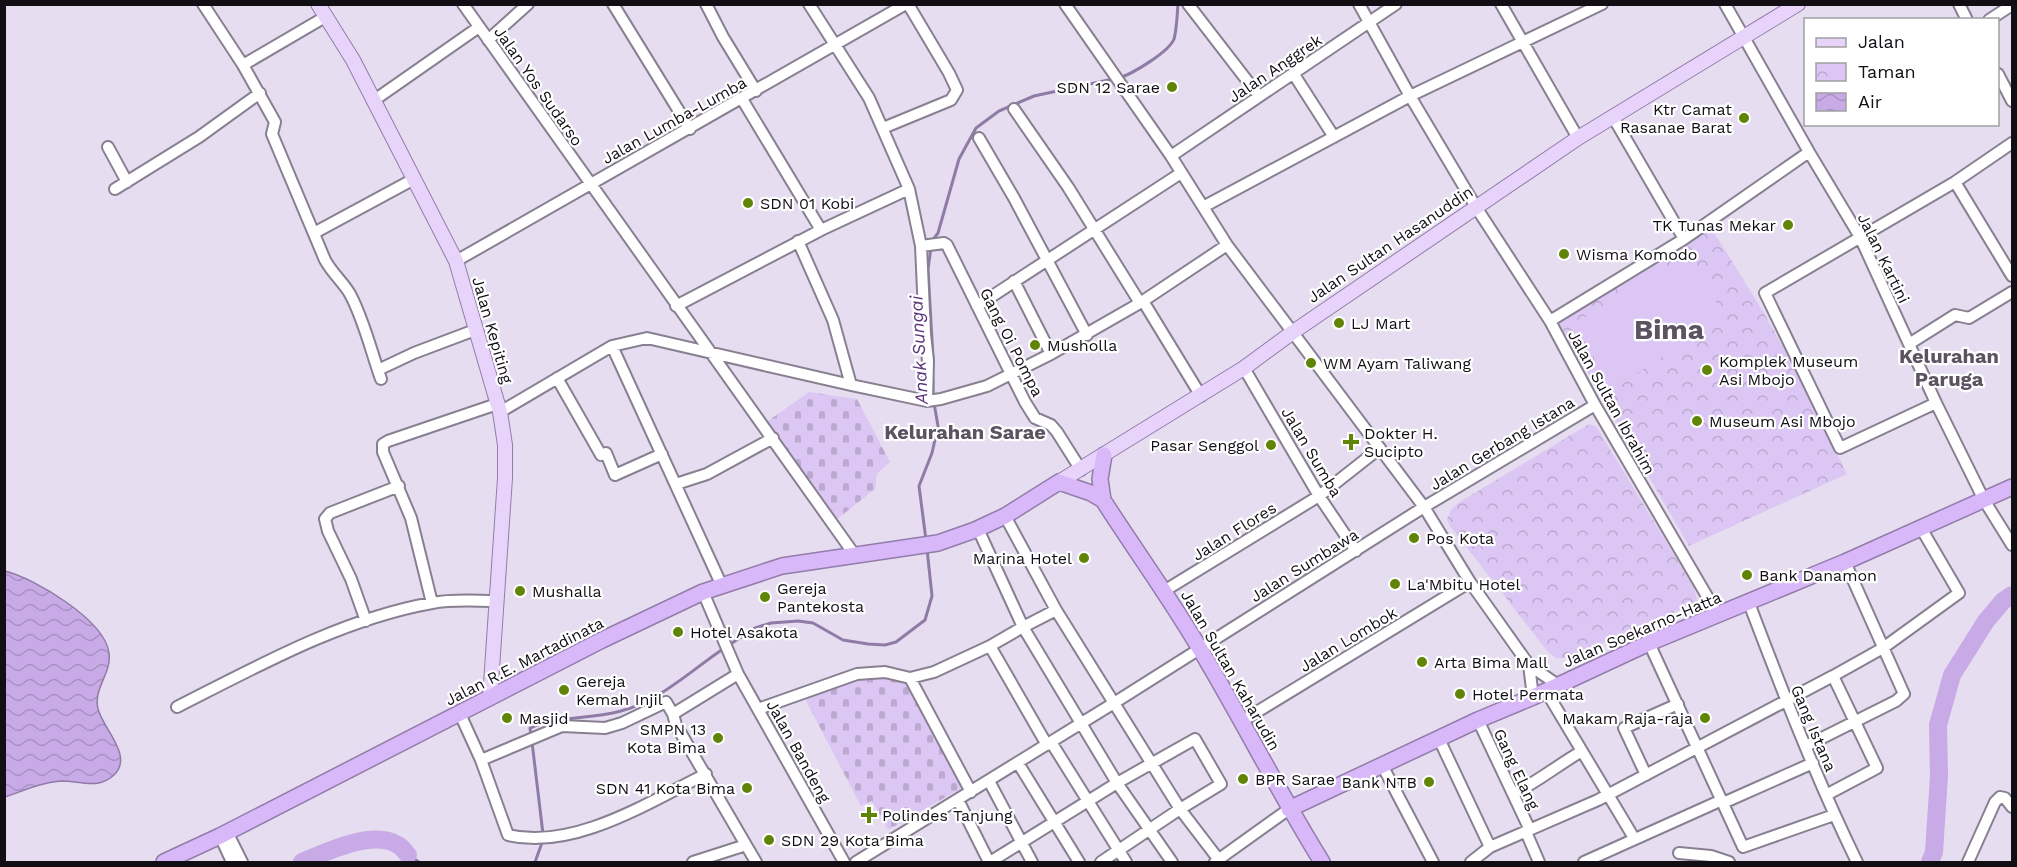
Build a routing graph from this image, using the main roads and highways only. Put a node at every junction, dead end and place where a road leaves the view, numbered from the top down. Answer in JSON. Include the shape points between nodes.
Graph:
{"nodes":[{"id":1,"x":1798,"y":4,"type":"edge"},
{"id":2,"x":322,"y":11,"type":"edge"},
{"id":3,"x":1104,"y":455,"type":"junction"},
{"id":4,"x":1059,"y":482,"type":"junction"},
{"id":5,"x":2013,"y":487,"type":"edge"},
{"id":6,"x":1103,"y":500,"type":"junction"},
{"id":7,"x":978,"y":529,"type":"joint"},
{"id":8,"x":490,"y":698,"type":"junction"},
{"id":9,"x":1289,"y":809,"type":"junction"},
{"id":10,"x":164,"y":862,"type":"edge"},
{"id":11,"x":1322,"y":862,"type":"edge"}],
"edges":[{"from":1,"to":3,"type":"main road","name":"Jalan Sultan Hasanuddin","via":[[1578,138],[1244,368]]},
{"from":2,"to":8,"type":"main road","name":"Jalan Kepiting","via":[[353,60],[456,261],[498,408],[505,444],[505,478]]},
{"from":3,"to":4,"type":"main road","name":"Jalan Sultan Hasanuddin"},
{"from":3,"to":6,"type":"highway","via":[[1100,479]]},
{"from":4,"to":6,"type":"highway"},
{"from":4,"to":7,"type":"highway","name":"Jalan Sultan Hasanuddin"},
{"from":5,"to":9,"type":"highway","name":"Jalan Soekarno-Hatta","via":[[1649,643]]},
{"from":6,"to":9,"type":"highway","name":"Jalan Sultan Kaharudin","via":[[1200,648]]},
{"from":7,"to":8,"type":"highway","name":"Jalan R.E. Martadinata","via":[[919,548],[782,566],[704,592]]},
{"from":8,"to":10,"type":"highway","name":"Jalan R.E. Martadinata"},
{"from":9,"to":11,"type":"highway","name":"Jalan Sultan Kaharudin"}]}
